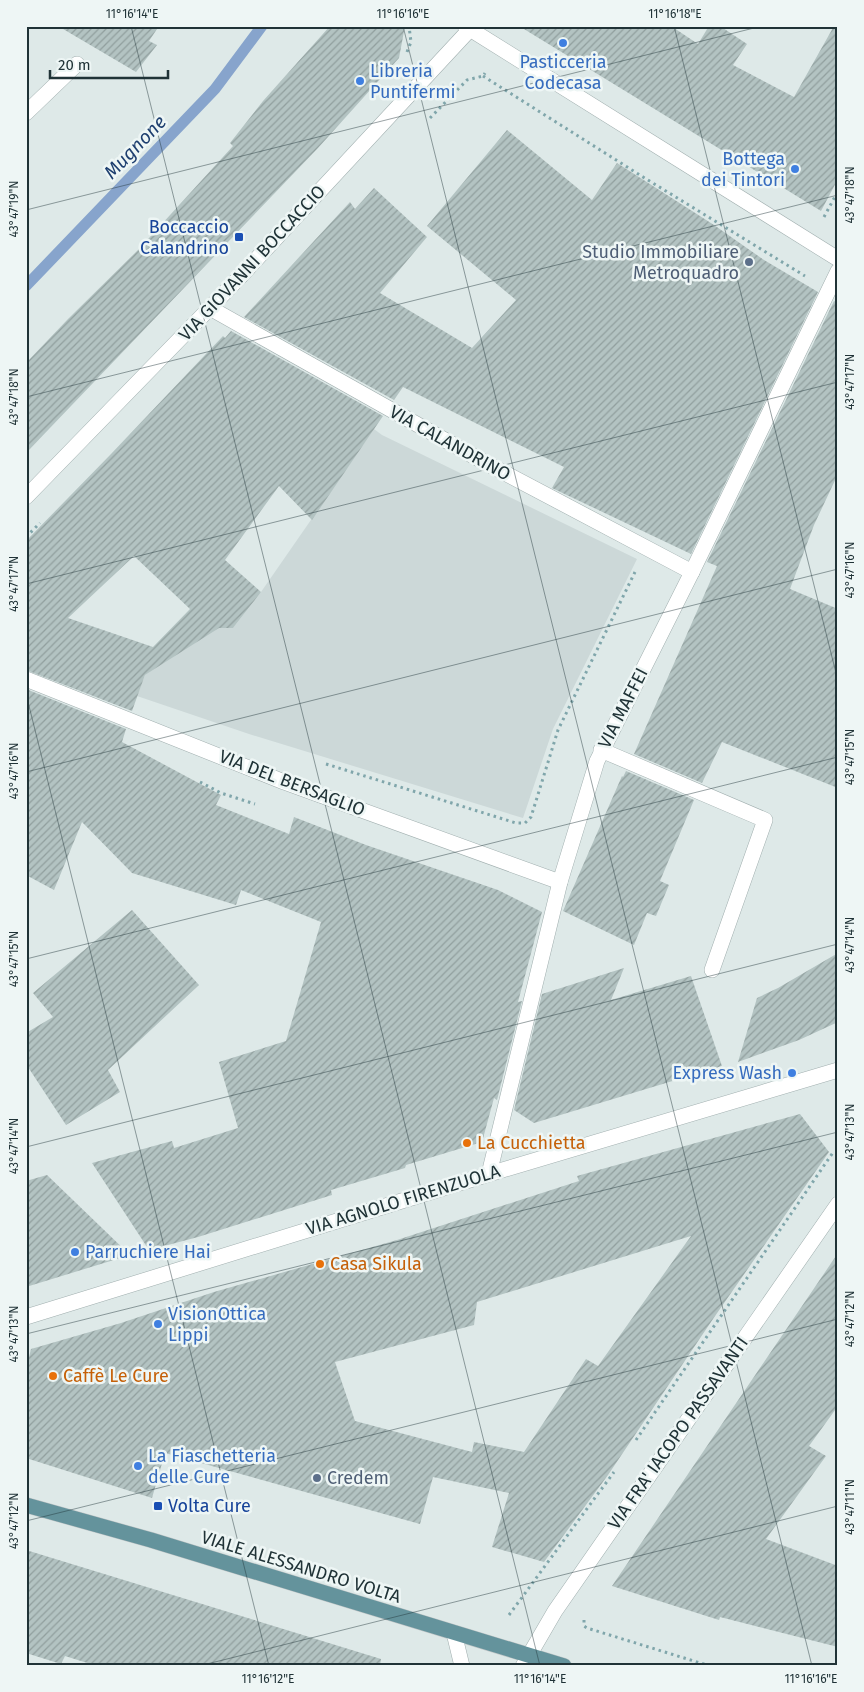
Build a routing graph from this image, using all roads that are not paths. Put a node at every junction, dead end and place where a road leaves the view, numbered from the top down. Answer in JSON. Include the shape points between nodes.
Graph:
{"nodes":[{"id":1,"x":469,"y":28,"type":"edge"},
{"id":2,"x":76,"y":64,"type":"dead end"},
{"id":3,"x":26,"y":113,"type":"edge"},
{"id":4,"x":838,"y":259,"type":"edge"},
{"id":5,"x":838,"y":271,"type":"edge"},
{"id":6,"x":210,"y":308,"type":"junction"},
{"id":7,"x":26,"y":497,"type":"edge"},
{"id":8,"x":692,"y":572,"type":"junction"},
{"id":9,"x":26,"y":679,"type":"edge"},
{"id":10,"x":601,"y":750,"type":"junction"},
{"id":11,"x":560,"y":882,"type":"junction"},
{"id":12,"x":712,"y":970,"type":"dead end"},
{"id":13,"x":838,"y":1070,"type":"edge"},
{"id":14,"x":489,"y":1174,"type":"junction"},
{"id":15,"x":838,"y":1204,"type":"edge"},
{"id":16,"x":26,"y":1317,"type":"edge"},
{"id":17,"x":26,"y":1505,"type":"edge"},
{"id":18,"x":454,"y":1633,"type":"junction"},
{"id":19,"x":526,"y":1661,"type":"edge"},
{"id":20,"x":462,"y":1666,"type":"edge"},
{"id":21,"x":564,"y":1666,"type":"edge"}],
"edges":[{"from":1,"to":4,"type":"street"},
{"from":1,"to":6,"type":"street","name":"VIA GIOVANNI BOCCACCIO"},
{"from":2,"to":3,"type":"street"},
{"from":5,"to":8,"type":"street","name":"VIA MAFFEI"},
{"from":6,"to":7,"type":"street","name":"VIA GIOVANNI BOCCACCIO"},
{"from":6,"to":8,"type":"street","name":"VIA CALANDRINO","via":[[484,462]]},
{"from":8,"to":10,"type":"street","name":"VIA MAFFEI"},
{"from":9,"to":11,"type":"street","name":"VIA DEL BERSAGLIO","via":[[284,782]]},
{"from":10,"to":11,"type":"street","name":"VIA MAFFEI"},
{"from":10,"to":12,"type":"street","via":[[764,820]]},
{"from":11,"to":14,"type":"street","name":"VIA MAFFEI"},
{"from":13,"to":14,"type":"street","name":"VIA AGNOLO FIRENZUOLA"},
{"from":14,"to":16,"type":"street","name":"VIA AGNOLO FIRENZUOLA"},
{"from":15,"to":19,"type":"street","name":"VIA FRA' IACOPO PASSAVANTI","via":[[555,1611]]},
{"from":17,"to":18,"type":"main road","name":"VIALE ALESSANDRO VOLTA"},
{"from":18,"to":19,"type":"main road","name":"VIALE ALESSANDRO VOLTA"},
{"from":18,"to":20,"type":"street"},
{"from":19,"to":21,"type":"main road","name":"VIALE ALESSANDRO VOLTA"}]}
